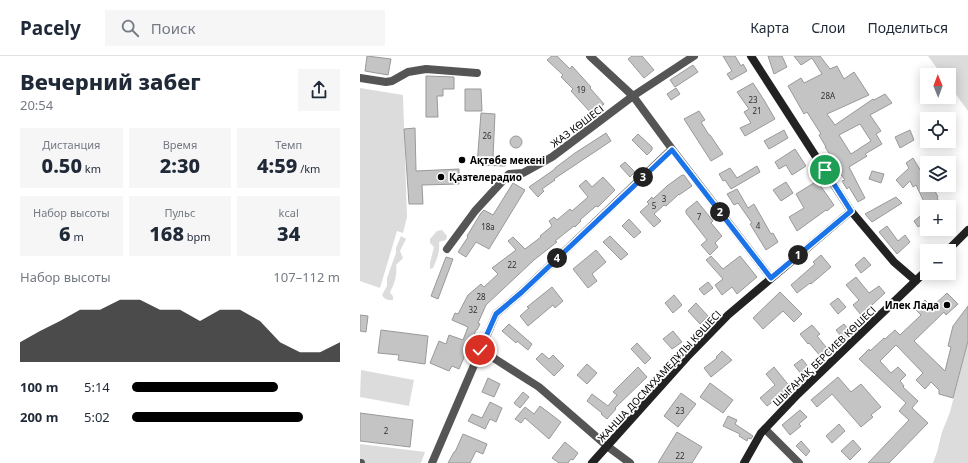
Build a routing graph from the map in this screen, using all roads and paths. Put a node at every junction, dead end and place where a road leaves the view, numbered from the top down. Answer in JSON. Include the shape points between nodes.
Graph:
{"nodes":[{"id":1,"x":590,"y":56,"type":"edge"},
{"id":2,"x":694,"y":56,"type":"edge"},
{"id":3,"x":751,"y":56,"type":"edge"},
{"id":4,"x":477,"y":73,"type":"dead end"},
{"id":5,"x":360,"y":78,"type":"edge"},
{"id":6,"x":633,"y":96,"type":"junction"},
{"id":7,"x":672,"y":150,"type":"junction"},
{"id":8,"x":851,"y":211,"type":"junction"},
{"id":9,"x":968,"y":230,"type":"edge"},
{"id":10,"x":954,"y":244,"type":"edge"},
{"id":11,"x":447,"y":249,"type":"dead end"},
{"id":12,"x":920,"y":277,"type":"edge"},
{"id":13,"x":771,"y":278,"type":"junction"},
{"id":14,"x":916,"y":281,"type":"junction"},
{"id":15,"x":480,"y":350,"type":"junction"},
{"id":16,"x":765,"y":430,"type":"junction"},
{"id":17,"x":607,"y":446,"type":"junction"},
{"id":18,"x":432,"y":463,"type":"edge"},
{"id":19,"x":592,"y":463,"type":"edge"},
{"id":20,"x":630,"y":463,"type":"edge"},
{"id":21,"x":744,"y":463,"type":"edge"},
{"id":22,"x":799,"y":463,"type":"edge"}],
"edges":[{"from":1,"to":6,"type":"street"},
{"from":2,"to":6,"type":"street","name":"ЖАЗ КӨШЕСІ"},
{"from":3,"to":8,"type":"street"},
{"from":4,"to":5,"type":"street","via":[[426,69],[408,72],[386,82]]},
{"from":6,"to":7,"type":"street"},
{"from":6,"to":11,"type":"street","name":"ЖАЗ КӨШЕСІ","via":[[552,157],[523,173],[509,174],[475,211]]},
{"from":7,"to":13,"type":"street"},
{"from":7,"to":15,"type":"street","via":[[496,314]]},
{"from":8,"to":13,"type":"street","name":"ЖАНША ДОСМҰХАМЕДҰЛЫ КӨШЕСІ"},
{"from":8,"to":14,"type":"street","via":[[894,262]]},
{"from":9,"to":10,"type":"street"},
{"from":12,"to":14,"type":"street","name":"ШЫҒАНАҚ БЕРСИЕВ КӨШЕСІ"},
{"from":13,"to":17,"type":"street","name":"ЖАНША ДОСМҰХАМЕДҰЛЫ КӨШЕСІ","via":[[728,315],[686,357]]},
{"from":14,"to":16,"type":"street","name":"ШЫҒАНАҚ БЕРСИЕВ КӨШЕСІ","via":[[798,394]]},
{"from":15,"to":17,"type":"street","via":[[539,387]]},
{"from":15,"to":18,"type":"street"},
{"from":16,"to":21,"type":"street","name":"ШЫҒАНАҚ БЕРСИЕВ КӨШЕСІ"},
{"from":16,"to":22,"type":"street"},
{"from":17,"to":19,"type":"street","name":"ЖАНША ДОСМҰХАМЕДҰЛЫ КӨШЕСІ"},
{"from":17,"to":20,"type":"street"}]}
